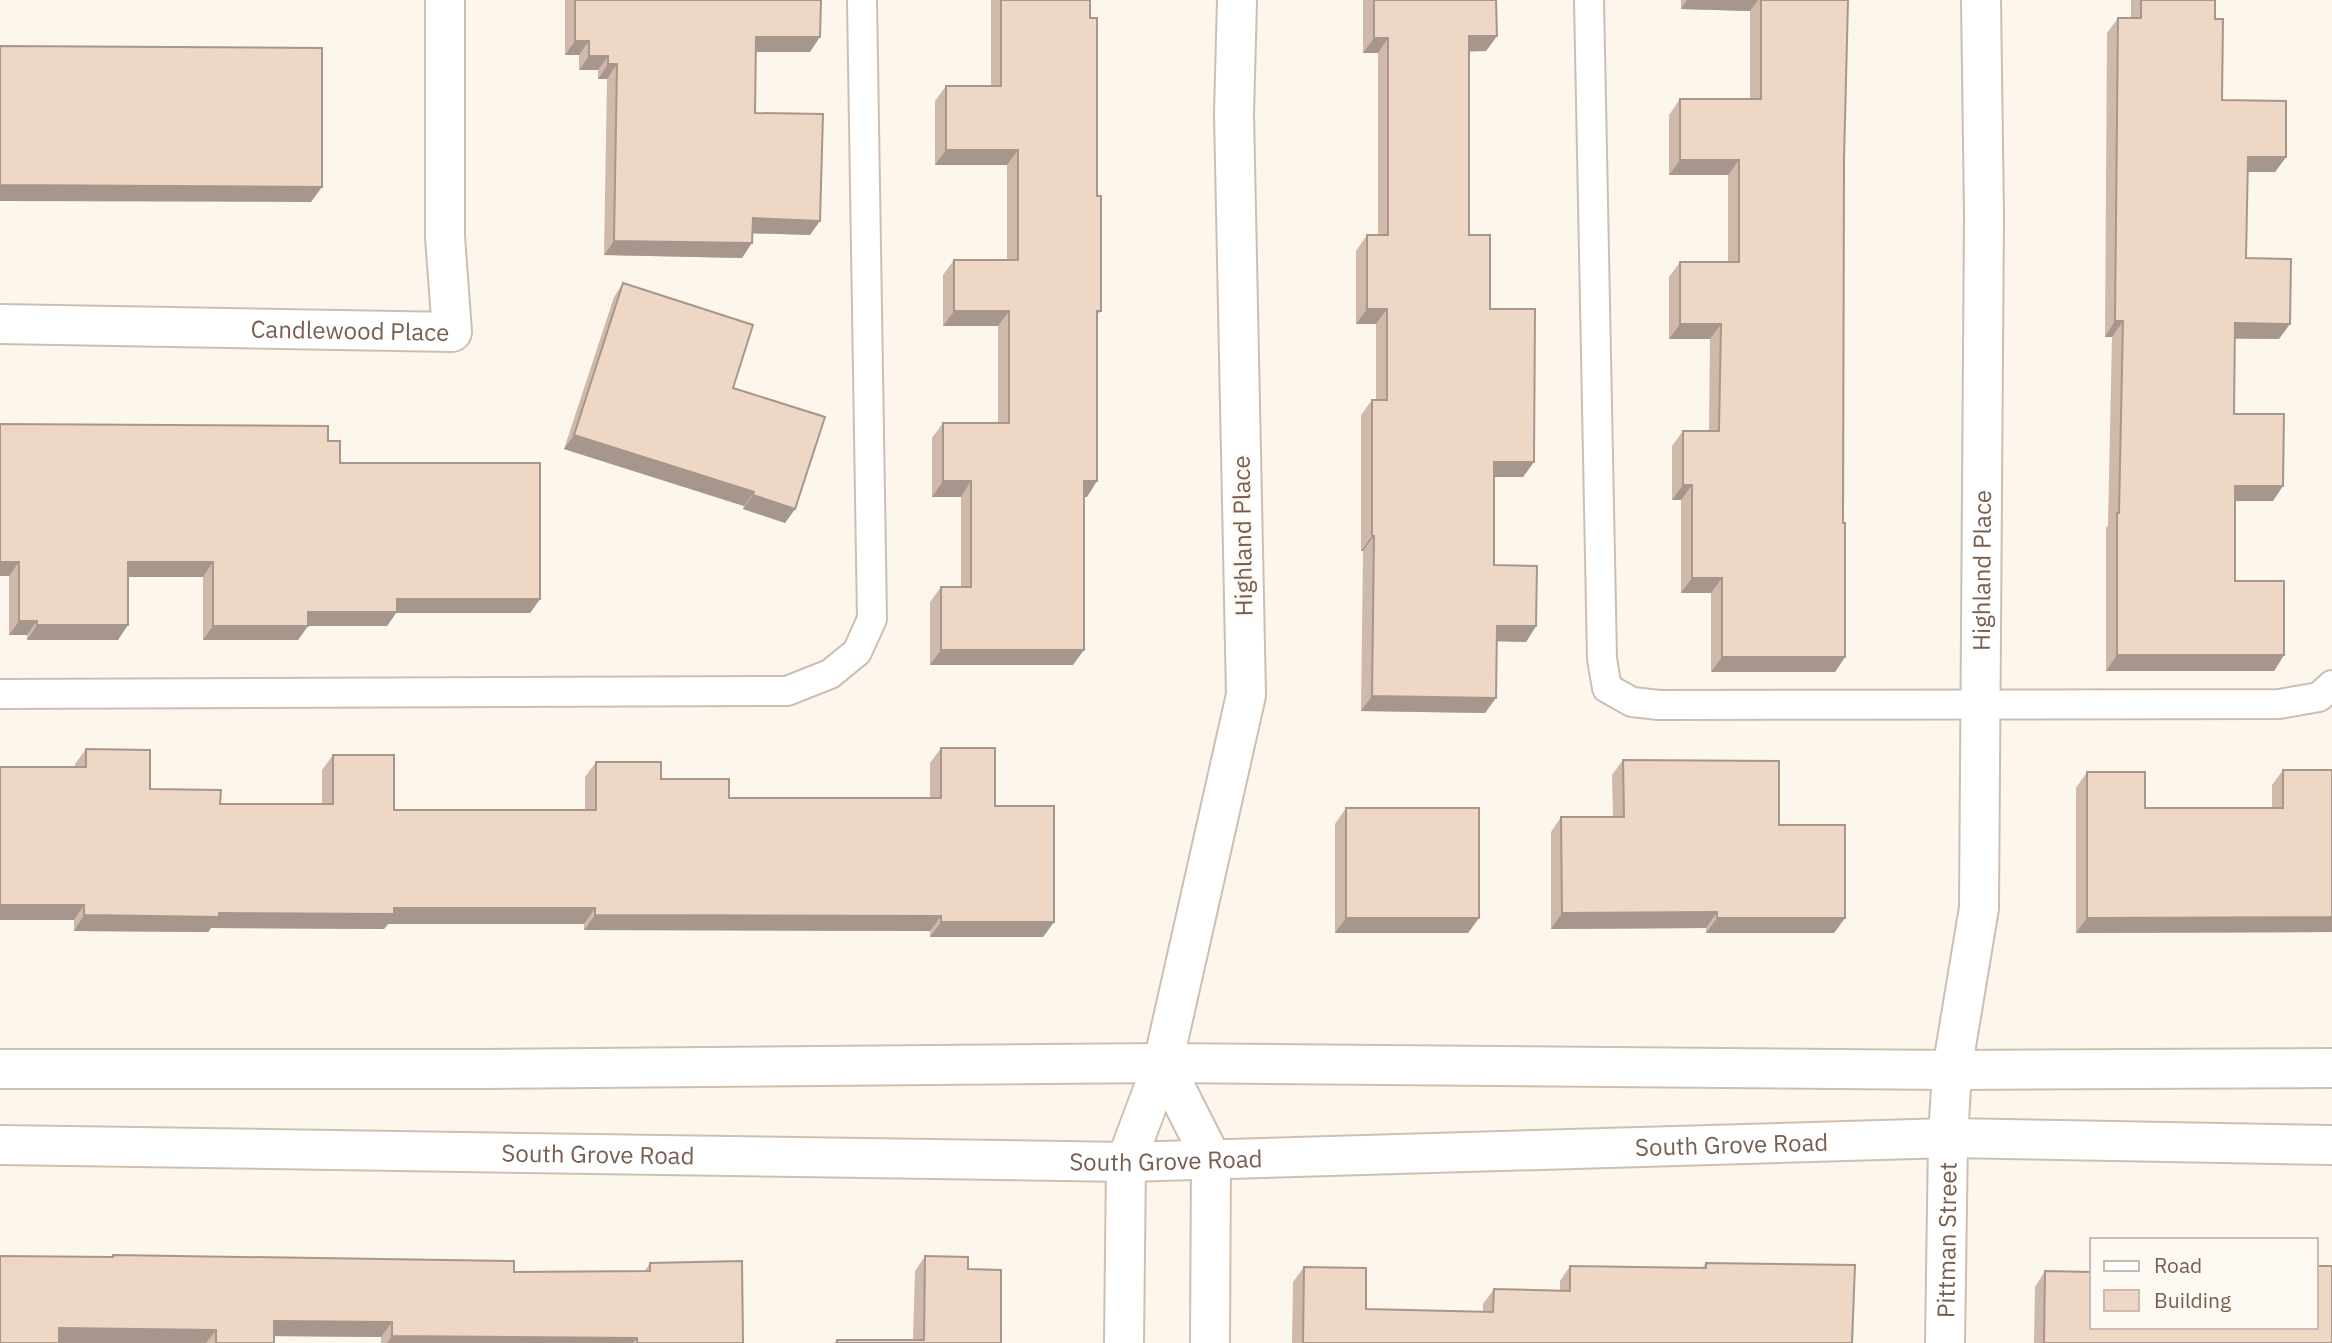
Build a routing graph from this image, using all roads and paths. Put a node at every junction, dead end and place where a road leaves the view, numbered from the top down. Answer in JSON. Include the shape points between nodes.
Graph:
{"nodes":[{"id":1,"x":445,"y":0,"type":"edge"},
{"id":2,"x":862,"y":0,"type":"edge"},
{"id":3,"x":1237,"y":0,"type":"edge"},
{"id":4,"x":1589,"y":0,"type":"edge"},
{"id":5,"x":1981,"y":0,"type":"edge"},
{"id":6,"x":0,"y":324,"type":"edge"},
{"id":7,"x":2332,"y":685,"type":"edge"},
{"id":8,"x":0,"y":694,"type":"edge"},
{"id":9,"x":1980,"y":703,"type":"junction"},
{"id":10,"x":1163,"y":1063,"type":"junction"},
{"id":11,"x":2332,"y":1068,"type":"edge"},
{"id":12,"x":0,"y":1069,"type":"edge"},
{"id":13,"x":1952,"y":1070,"type":"junction"},
{"id":14,"x":1948,"y":1138,"type":"junction"},
{"id":15,"x":0,"y":1145,"type":"edge"},
{"id":16,"x":2332,"y":1145,"type":"edge"},
{"id":17,"x":1211,"y":1158,"type":"junction"},
{"id":18,"x":1126,"y":1162,"type":"junction"},
{"id":19,"x":1125,"y":1343,"type":"edge"},
{"id":20,"x":1210,"y":1343,"type":"edge"},
{"id":21,"x":1945,"y":1343,"type":"edge"}],
"edges":[{"from":1,"to":6,"type":"main road","name":"Candlewood Place","via":[[445,237],[452,332]]},
{"from":2,"to":8,"type":"lane","via":[[872,619],[857,652],[830,674],[787,691]]},
{"from":3,"to":10,"type":"main road","name":"Highland Place","via":[[1234,114],[1245,695]]},
{"from":4,"to":9,"type":"lane","via":[[1602,659],[1607,688],[1632,702],[1659,705]]},
{"from":5,"to":9,"type":"main road","name":"Highland Place"},
{"from":7,"to":9,"type":"lane","via":[[2319,697],[2279,704]]},
{"from":9,"to":13,"type":"main road","name":"Highland Place","via":[[1979,908]]},
{"from":10,"to":12,"type":"main road"},
{"from":10,"to":13,"type":"main road"},
{"from":10,"to":17,"type":"main road"},
{"from":10,"to":18,"type":"main road","name":"Highland Place"},
{"from":11,"to":13,"type":"main road"},
{"from":13,"to":14,"type":"main road","name":"Highland Place"},
{"from":14,"to":16,"type":"main road","name":"South Grove Road"},
{"from":14,"to":17,"type":"main road","name":"South Grove Road"},
{"from":14,"to":21,"type":"main road","name":"Pittman Street"},
{"from":15,"to":18,"type":"main road","name":"South Grove Road"},
{"from":17,"to":18,"type":"main road","name":"South Grove Road"},
{"from":17,"to":20,"type":"main road"},
{"from":18,"to":19,"type":"main road"}]}
